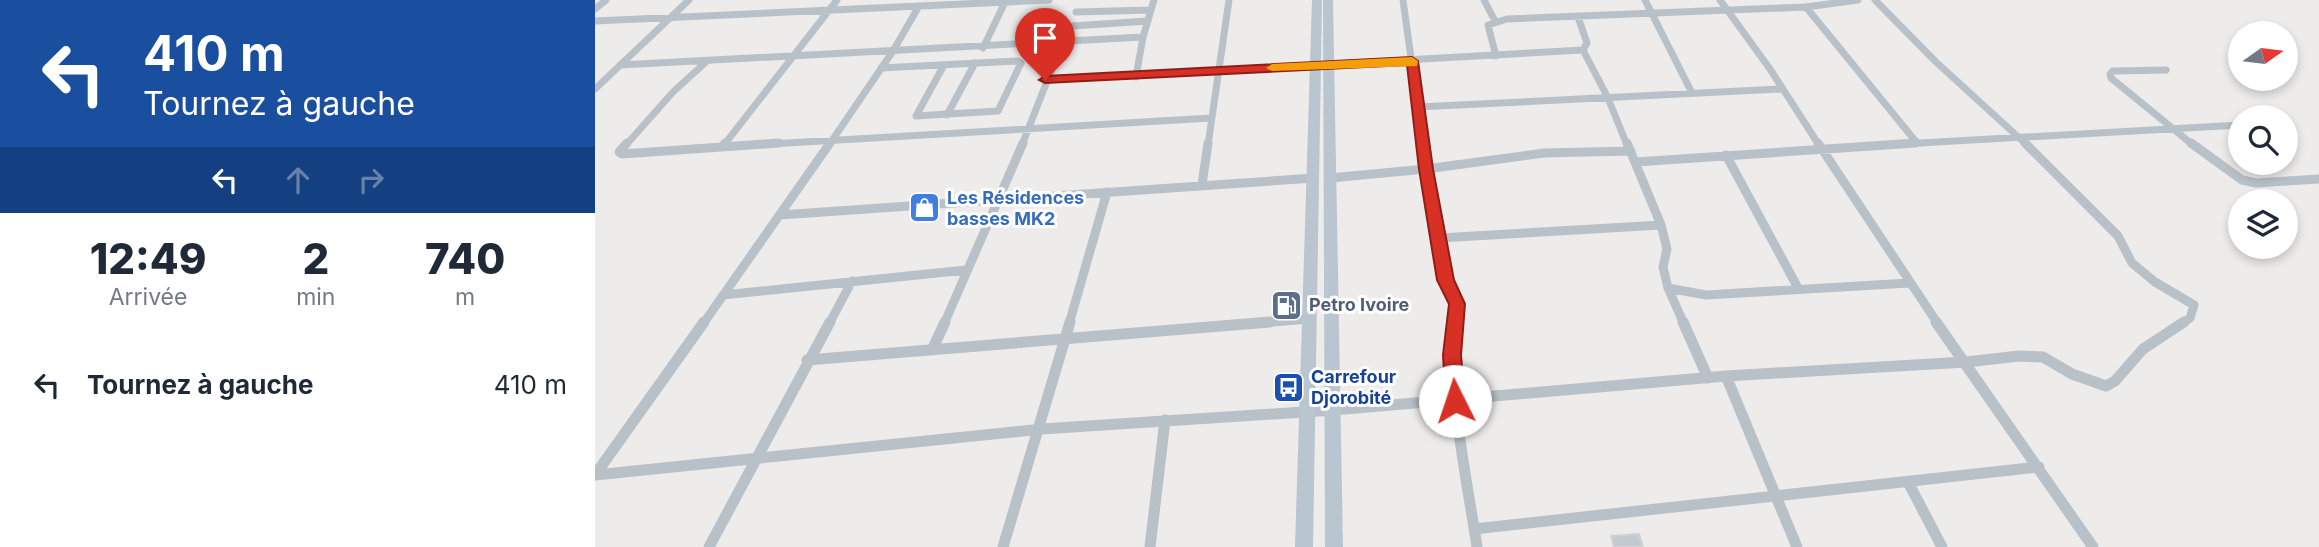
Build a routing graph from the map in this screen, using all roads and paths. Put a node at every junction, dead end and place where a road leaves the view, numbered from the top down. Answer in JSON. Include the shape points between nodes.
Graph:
{"nodes":[{"id":1,"x":606,"y":0,"type":"edge"},
{"id":2,"x":689,"y":0,"type":"edge"},
{"id":3,"x":837,"y":0,"type":"edge"},
{"id":4,"x":1049,"y":0,"type":"edge"},
{"id":5,"x":1153,"y":0,"type":"edge"},
{"id":6,"x":1229,"y":0,"type":"edge"},
{"id":7,"x":1317,"y":0,"type":"edge"},
{"id":8,"x":1328,"y":0,"type":"edge"},
{"id":9,"x":1403,"y":0,"type":"edge"},
{"id":10,"x":1484,"y":0,"type":"edge"},
{"id":11,"x":1645,"y":0,"type":"edge"},
{"id":12,"x":1720,"y":0,"type":"edge"},
{"id":13,"x":1858,"y":0,"type":"edge"},
{"id":14,"x":1875,"y":0,"type":"edge"},
{"id":15,"x":1884,"y":0,"type":"edge"},
{"id":16,"x":1005,"y":1,"type":"edge"},
{"id":17,"x":919,"y":6,"type":"junction"},
{"id":18,"x":1807,"y":7,"type":"junction"},
{"id":19,"x":595,"y":9,"type":"edge"},
{"id":20,"x":1151,"y":10,"type":"junction"},
{"id":21,"x":1728,"y":10,"type":"junction"},
{"id":22,"x":827,"y":11,"type":"junction"},
{"id":23,"x":1886,"y":11,"type":"junction"},
{"id":24,"x":1076,"y":12,"type":"dead end"},
{"id":25,"x":1653,"y":13,"type":"junction"},
{"id":26,"x":670,"y":17,"type":"junction"},
{"id":27,"x":1578,"y":17,"type":"junction"},
{"id":28,"x":595,"y":21,"type":"edge"},
{"id":29,"x":1148,"y":21,"type":"junction"},
{"id":30,"x":1495,"y":21,"type":"junction"},
{"id":31,"x":1042,"y":27,"type":"dead end"},
{"id":32,"x":1143,"y":37,"type":"junction"},
{"id":33,"x":1062,"y":43,"type":"junction"},
{"id":34,"x":982,"y":48,"type":"junction"},
{"id":35,"x":1583,"y":50,"type":"junction"},
{"id":36,"x":893,"y":51,"type":"junction"},
{"id":37,"x":1496,"y":55,"type":"junction"},
{"id":38,"x":789,"y":58,"type":"junction"},
{"id":39,"x":707,"y":61,"type":"junction"},
{"id":40,"x":1412,"y":61,"type":"junction"},
{"id":41,"x":975,"y":63,"type":"junction"},
{"id":42,"x":620,"y":65,"type":"junction"},
{"id":43,"x":944,"y":65,"type":"junction"},
{"id":44,"x":1322,"y":66,"type":"junction"},
{"id":45,"x":881,"y":68,"type":"junction"},
{"id":46,"x":1218,"y":70,"type":"junction"},
{"id":47,"x":2166,"y":70,"type":"dead end"},
{"id":48,"x":1136,"y":76,"type":"junction"},
{"id":49,"x":1045,"y":80,"type":"junction"},
{"id":50,"x":595,"y":89,"type":"edge"},
{"id":51,"x":1782,"y":89,"type":"junction"},
{"id":52,"x":1692,"y":93,"type":"junction"},
{"id":53,"x":1608,"y":97,"type":"junction"},
{"id":54,"x":1418,"y":107,"type":"junction"},
{"id":55,"x":947,"y":115,"type":"junction"},
{"id":56,"x":1211,"y":118,"type":"junction"},
{"id":57,"x":2228,"y":126,"type":"edge"},
{"id":58,"x":2173,"y":130,"type":"junction"},
{"id":59,"x":1026,"y":131,"type":"junction"},
{"id":60,"x":2020,"y":138,"type":"junction"},
{"id":61,"x":832,"y":139,"type":"junction"},
{"id":62,"x":1917,"y":143,"type":"junction"},
{"id":63,"x":722,"y":147,"type":"junction"},
{"id":64,"x":1821,"y":148,"type":"junction"},
{"id":65,"x":1631,"y":151,"type":"junction"},
{"id":66,"x":1726,"y":155,"type":"junction"},
{"id":67,"x":1636,"y":162,"type":"junction"},
{"id":68,"x":1426,"y":169,"type":"junction"},
{"id":69,"x":1314,"y":178,"type":"junction"},
{"id":70,"x":1330,"y":178,"type":"junction"},
{"id":71,"x":2319,"y":179,"type":"edge"},
{"id":72,"x":1202,"y":184,"type":"junction"},
{"id":73,"x":1107,"y":192,"type":"junction"},
{"id":74,"x":1000,"y":200,"type":"junction"},
{"id":75,"x":780,"y":215,"type":"junction"},
{"id":76,"x":1661,"y":225,"type":"junction"},
{"id":77,"x":1439,"y":238,"type":"junction"},
{"id":78,"x":966,"y":270,"type":"junction"},
{"id":79,"x":852,"y":281,"type":"junction"},
{"id":80,"x":1909,"y":283,"type":"junction"},
{"id":81,"x":1668,"y":288,"type":"junction"},
{"id":82,"x":1798,"y":288,"type":"junction"},
{"id":83,"x":723,"y":295,"type":"junction"},
{"id":84,"x":1309,"y":318,"type":"junction"},
{"id":85,"x":1064,"y":338,"type":"junction"},
{"id":86,"x":932,"y":350,"type":"junction"},
{"id":87,"x":807,"y":360,"type":"junction"},
{"id":88,"x":1966,"y":362,"type":"junction"},
{"id":89,"x":1726,"y":376,"type":"junction"},
{"id":90,"x":1709,"y":378,"type":"junction"},
{"id":91,"x":1455,"y":401,"type":"junction"},
{"id":92,"x":1334,"y":410,"type":"junction"},
{"id":93,"x":1308,"y":411,"type":"junction"},
{"id":94,"x":1165,"y":420,"type":"junction"},
{"id":95,"x":1042,"y":429,"type":"junction"},
{"id":96,"x":755,"y":458,"type":"junction"},
{"id":97,"x":2039,"y":467,"type":"junction"},
{"id":98,"x":595,"y":475,"type":"edge"},
{"id":99,"x":1908,"y":482,"type":"junction"},
{"id":100,"x":1778,"y":496,"type":"junction"},
{"id":101,"x":1474,"y":529,"type":"junction"},
{"id":102,"x":709,"y":547,"type":"edge"},
{"id":103,"x":1003,"y":547,"type":"edge"},
{"id":104,"x":1150,"y":547,"type":"edge"},
{"id":105,"x":1304,"y":547,"type":"edge"},
{"id":106,"x":1334,"y":547,"type":"edge"},
{"id":107,"x":1476,"y":547,"type":"edge"},
{"id":108,"x":1797,"y":547,"type":"edge"},
{"id":109,"x":1942,"y":547,"type":"edge"},
{"id":110,"x":2093,"y":547,"type":"edge"}],
"edges":[{"from":1,"to":19,"type":"street"},
{"from":2,"to":26,"type":"street"},
{"from":3,"to":22,"type":"street"},
{"from":4,"to":16,"type":"street"},
{"from":5,"to":20,"type":"street"},
{"from":6,"to":46,"type":"street"},
{"from":7,"to":44,"type":"main road"},
{"from":8,"to":44,"type":"main road"},
{"from":9,"to":40,"type":"street"},
{"from":10,"to":30,"type":"street"},
{"from":11,"to":25,"type":"street"},
{"from":12,"to":21,"type":"street"},
{"from":13,"to":18,"type":"street"},
{"from":14,"to":23,"type":"street"},
{"from":15,"to":23,"type":"street"},
{"from":16,"to":17,"type":"street"},
{"from":16,"to":34,"type":"street"},
{"from":17,"to":22,"type":"street"},
{"from":17,"to":36,"type":"street"},
{"from":18,"to":21,"type":"street"},
{"from":18,"to":62,"type":"street"},
{"from":20,"to":24,"type":"street"},
{"from":20,"to":29,"type":"street"},
{"from":21,"to":25,"type":"street"},
{"from":21,"to":51,"type":"street"},
{"from":22,"to":26,"type":"street"},
{"from":22,"to":38,"type":"street"},
{"from":23,"to":60,"type":"street"},
{"from":25,"to":27,"type":"street"},
{"from":25,"to":52,"type":"street"},
{"from":26,"to":28,"type":"street"},
{"from":26,"to":42,"type":"street"},
{"from":27,"to":30,"type":"street"},
{"from":27,"to":35,"type":"street","via":[[1587,43]]},
{"from":29,"to":31,"type":"street"},
{"from":29,"to":32,"type":"street"},
{"from":30,"to":37,"type":"street","via":[[1488,25]]},
{"from":32,"to":33,"type":"street"},
{"from":32,"to":48,"type":"street"},
{"from":33,"to":34,"type":"street"},
{"from":33,"to":49,"type":"street"},
{"from":34,"to":36,"type":"street"},
{"from":35,"to":37,"type":"street"},
{"from":35,"to":53,"type":"street"},
{"from":36,"to":38,"type":"street"},
{"from":36,"to":45,"type":"street"},
{"from":37,"to":40,"type":"street"},
{"from":38,"to":39,"type":"street"},
{"from":38,"to":63,"type":"street"},
{"from":39,"to":42,"type":"street"},
{"from":39,"to":63,"type":"street","via":[[619,152]]},
{"from":40,"to":44,"type":"street"},
{"from":40,"to":54,"type":"street"},
{"from":41,"to":43,"type":"street"},
{"from":41,"to":55,"type":"street"},
{"from":41,"to":55,"type":"street","via":[[1021,62],[998,111]]},
{"from":42,"to":50,"type":"street"},
{"from":43,"to":45,"type":"street"},
{"from":43,"to":55,"type":"street","via":[[915,114]]},
{"from":44,"to":46,"type":"street"},
{"from":44,"to":69,"type":"main road"},
{"from":44,"to":70,"type":"main road"},
{"from":45,"to":61,"type":"street"},
{"from":46,"to":48,"type":"street"},
{"from":46,"to":56,"type":"street"},
{"from":47,"to":58,"type":"street","via":[[2110,74]]},
{"from":48,"to":49,"type":"street"},
{"from":49,"to":59,"type":"street"},
{"from":51,"to":52,"type":"street"},
{"from":51,"to":64,"type":"street"},
{"from":52,"to":53,"type":"street"},
{"from":53,"to":54,"type":"street"},
{"from":53,"to":65,"type":"street"},
{"from":54,"to":68,"type":"street"},
{"from":56,"to":59,"type":"street"},
{"from":56,"to":72,"type":"street"},
{"from":57,"to":58,"type":"street"},
{"from":58,"to":60,"type":"street"},
{"from":58,"to":71,"type":"street","via":[[2242,180]]},
{"from":59,"to":61,"type":"street"},
{"from":59,"to":74,"type":"street"},
{"from":60,"to":62,"type":"street"},
{"from":60,"to":88,"type":"street","via":[[2118,236],[2132,263],[2196,308],[2190,318],[2143,349],[2106,386],[2043,357]]},
{"from":61,"to":63,"type":"street"},
{"from":61,"to":75,"type":"street"},
{"from":62,"to":64,"type":"street"},
{"from":64,"to":66,"type":"street"},
{"from":64,"to":80,"type":"street"},
{"from":65,"to":67,"type":"street"},
{"from":65,"to":68,"type":"street","via":[[1544,153]]},
{"from":66,"to":67,"type":"street"},
{"from":66,"to":82,"type":"street"},
{"from":67,"to":76,"type":"street"},
{"from":68,"to":70,"type":"street"},
{"from":68,"to":77,"type":"street"},
{"from":69,"to":72,"type":"street"},
{"from":69,"to":84,"type":"main road"},
{"from":70,"to":92,"type":"main road"},
{"from":72,"to":73,"type":"street"},
{"from":73,"to":74,"type":"street"},
{"from":73,"to":85,"type":"street"},
{"from":74,"to":75,"type":"street"},
{"from":74,"to":78,"type":"street"},
{"from":75,"to":83,"type":"street"},
{"from":76,"to":77,"type":"street"},
{"from":76,"to":81,"type":"street"},
{"from":77,"to":91,"type":"street","via":[[1445,280],[1457,304],[1452,355]]},
{"from":78,"to":79,"type":"street"},
{"from":78,"to":86,"type":"street"},
{"from":79,"to":83,"type":"street"},
{"from":79,"to":87,"type":"street"},
{"from":80,"to":82,"type":"street"},
{"from":80,"to":88,"type":"street"},
{"from":81,"to":82,"type":"street","via":[[1706,295]]},
{"from":81,"to":90,"type":"street"},
{"from":83,"to":98,"type":"street"},
{"from":84,"to":85,"type":"street"},
{"from":84,"to":93,"type":"main road"},
{"from":85,"to":86,"type":"street"},
{"from":85,"to":95,"type":"street"},
{"from":86,"to":87,"type":"street"},
{"from":87,"to":96,"type":"street"},
{"from":88,"to":89,"type":"street"},
{"from":88,"to":97,"type":"street"},
{"from":89,"to":90,"type":"street"},
{"from":89,"to":100,"type":"street"},
{"from":90,"to":91,"type":"street"},
{"from":91,"to":92,"type":"street"},
{"from":91,"to":101,"type":"street"},
{"from":92,"to":93,"type":"street"},
{"from":92,"to":106,"type":"main road"},
{"from":93,"to":94,"type":"street"},
{"from":93,"to":105,"type":"main road"},
{"from":94,"to":95,"type":"street"},
{"from":94,"to":104,"type":"street"},
{"from":95,"to":96,"type":"street"},
{"from":95,"to":103,"type":"street"},
{"from":96,"to":98,"type":"street"},
{"from":96,"to":102,"type":"street"},
{"from":97,"to":99,"type":"street"},
{"from":97,"to":110,"type":"street"},
{"from":99,"to":100,"type":"street"},
{"from":99,"to":109,"type":"street"},
{"from":100,"to":101,"type":"street"},
{"from":100,"to":108,"type":"street"},
{"from":101,"to":107,"type":"street"}]}
